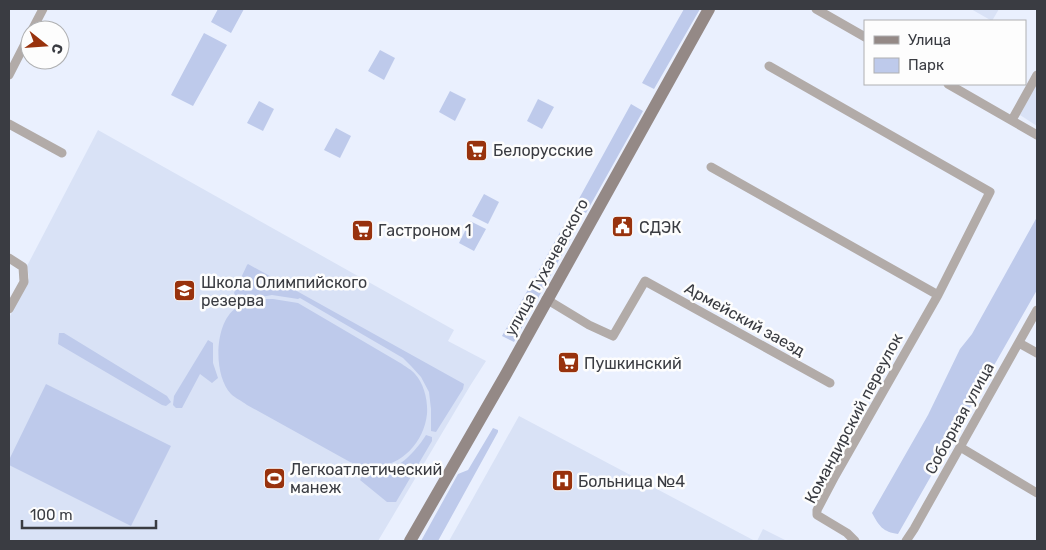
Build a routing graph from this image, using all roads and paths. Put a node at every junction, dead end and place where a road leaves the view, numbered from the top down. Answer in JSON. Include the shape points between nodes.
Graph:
{"nodes":[{"id":1,"x":709,"y":9,"type":"edge"},
{"id":2,"x":816,"y":9,"type":"edge"},
{"id":3,"x":864,"y":36,"type":"edge"},
{"id":4,"x":20,"y":54,"type":"edge"},
{"id":5,"x":769,"y":66,"type":"dead end"},
{"id":6,"x":9,"y":75,"type":"edge"},
{"id":7,"x":1037,"y":75,"type":"edge"},
{"id":8,"x":950,"y":85,"type":"edge"},
{"id":9,"x":1012,"y":120,"type":"junction"},
{"id":10,"x":9,"y":124,"type":"edge"},
{"id":11,"x":1037,"y":135,"type":"edge"},
{"id":12,"x":62,"y":153,"type":"dead end"},
{"id":13,"x":711,"y":167,"type":"dead end"},
{"id":14,"x":9,"y":258,"type":"edge"},
{"id":15,"x":938,"y":295,"type":"junction"},
{"id":16,"x":546,"y":299,"type":"junction"},
{"id":17,"x":9,"y":309,"type":"edge"},
{"id":18,"x":1037,"y":310,"type":"edge"},
{"id":19,"x":1019,"y":343,"type":"junction"},
{"id":20,"x":1037,"y":353,"type":"edge"},
{"id":21,"x":830,"y":383,"type":"dead end"},
{"id":22,"x":960,"y":448,"type":"junction"},
{"id":23,"x":1037,"y":493,"type":"edge"},
{"id":24,"x":410,"y":541,"type":"edge"},
{"id":25,"x":855,"y":541,"type":"edge"},
{"id":26,"x":906,"y":541,"type":"edge"}],
"edges":[{"from":1,"to":16,"type":"main road","name":"улица Тухачевского"},
{"from":2,"to":3,"type":"street"},
{"from":4,"to":6,"type":"street"},
{"from":5,"to":15,"type":"street","name":"Командирский переулок","via":[[990,192]]},
{"from":7,"to":9,"type":"street"},
{"from":8,"to":9,"type":"street"},
{"from":9,"to":11,"type":"street"},
{"from":10,"to":12,"type":"street"},
{"from":13,"to":15,"type":"street"},
{"from":14,"to":17,"type":"street","via":[[23,267],[24,282]]},
{"from":15,"to":25,"type":"street","name":"Командирский переулок","via":[[817,510],[817,515],[848,533]]},
{"from":16,"to":21,"type":"street","name":"Армейский заезд","via":[[613,336],[645,281]]},
{"from":16,"to":24,"type":"main road","name":"улица Тухачевского"},
{"from":18,"to":19,"type":"street","name":"Соборная улица"},
{"from":19,"to":20,"type":"street"},
{"from":19,"to":22,"type":"street","name":"Соборная улица"},
{"from":22,"to":23,"type":"street"},
{"from":22,"to":26,"type":"street","name":"Соборная улица"}]}
